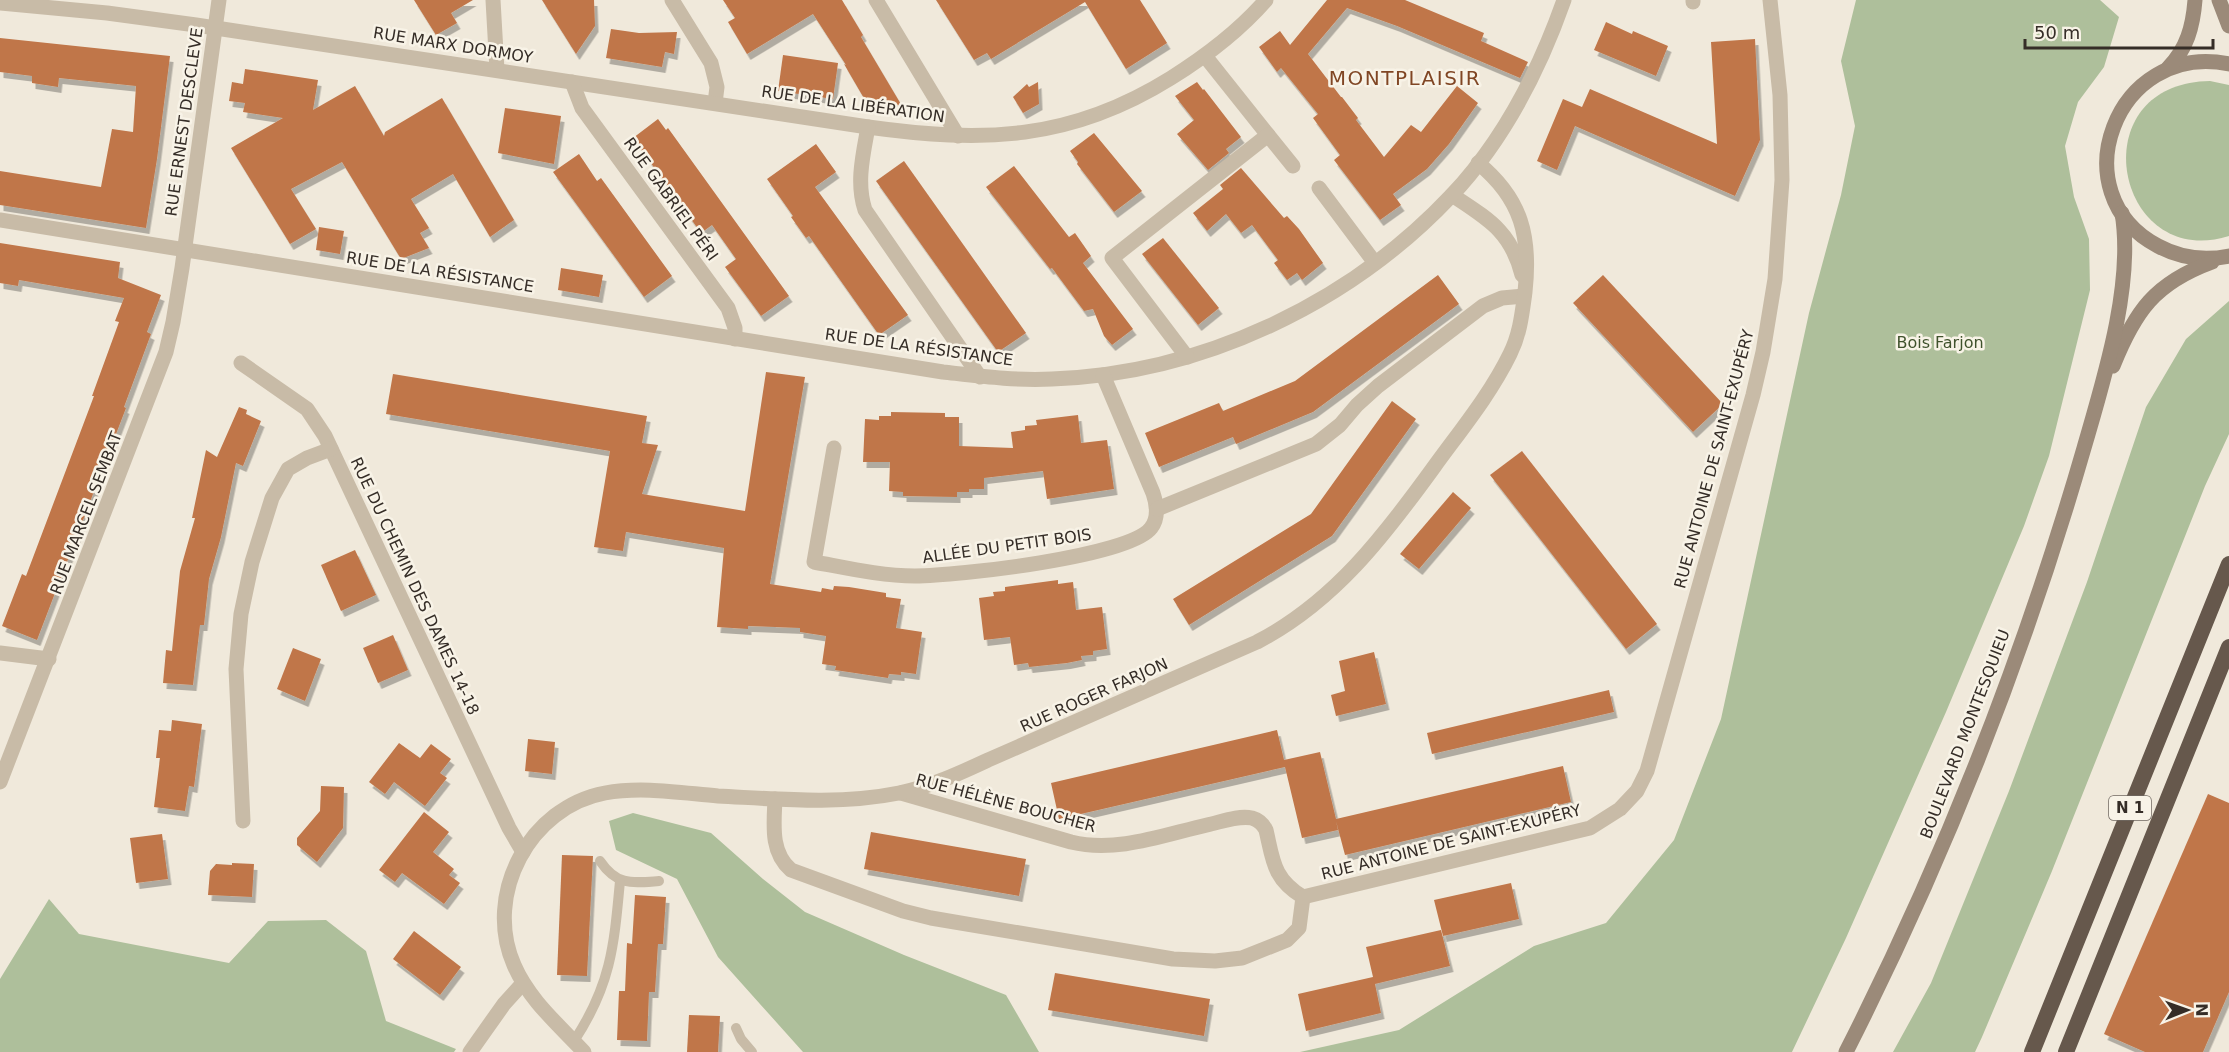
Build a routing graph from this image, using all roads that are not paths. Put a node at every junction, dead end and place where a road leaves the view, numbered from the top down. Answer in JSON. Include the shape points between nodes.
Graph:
{"nodes":[{"id":1,"x":219,"y":0,"type":"edge"},
{"id":2,"x":493,"y":0,"type":"edge"},
{"id":3,"x":672,"y":0,"type":"edge"},
{"id":4,"x":876,"y":0,"type":"edge"},
{"id":5,"x":1266,"y":0,"type":"edge"},
{"id":6,"x":1564,"y":0,"type":"edge"},
{"id":7,"x":1770,"y":0,"type":"edge"},
{"id":8,"x":2194,"y":0,"type":"edge"},
{"id":9,"x":2219,"y":0,"type":"edge"},
{"id":10,"x":0,"y":3,"type":"edge"},
{"id":11,"x":2229,"y":26,"type":"edge"},
{"id":12,"x":215,"y":28,"type":"junction"},
{"id":13,"x":1205,"y":56,"type":"junction"},
{"id":14,"x":2229,"y":64,"type":"edge"},
{"id":15,"x":2167,"y":69,"type":"junction"},
{"id":16,"x":496,"y":70,"type":"junction"},
{"id":17,"x":572,"y":81,"type":"junction"},
{"id":18,"x":685,"y":98,"type":"joint"},
{"id":19,"x":715,"y":103,"type":"junction"},
{"id":20,"x":868,"y":127,"type":"junction"},
{"id":21,"x":1268,"y":135,"type":"junction"},
{"id":22,"x":958,"y":136,"type":"junction"},
{"id":23,"x":1478,"y":163,"type":"junction"},
{"id":24,"x":1293,"y":166,"type":"dead end"},
{"id":25,"x":1319,"y":188,"type":"dead end"},
{"id":26,"x":1452,"y":195,"type":"junction"},
{"id":27,"x":2122,"y":213,"type":"junction"},
{"id":28,"x":0,"y":220,"type":"edge"},
{"id":29,"x":185,"y":250,"type":"junction"},
{"id":30,"x":2228,"y":256,"type":"edge"},
{"id":31,"x":1375,"y":263,"type":"junction"},
{"id":32,"x":1524,"y":296,"type":"junction"},
{"id":33,"x":735,"y":339,"type":"junction"},
{"id":34,"x":1187,"y":357,"type":"junction"},
{"id":35,"x":242,"y":363,"type":"dead end"},
{"id":36,"x":1103,"y":375,"type":"junction"},
{"id":37,"x":980,"y":377,"type":"junction"},
{"id":38,"x":2092,"y":420,"type":"junction"},
{"id":39,"x":834,"y":448,"type":"dead end"},
{"id":40,"x":332,"y":449,"type":"junction"},
{"id":41,"x":1157,"y":509,"type":"junction"},
{"id":42,"x":2229,"y":564,"type":"edge"},
{"id":43,"x":2229,"y":647,"type":"edge"},
{"id":44,"x":0,"y":653,"type":"edge"},
{"id":45,"x":49,"y":659,"type":"junction"},
{"id":46,"x":0,"y":782,"type":"edge"},
{"id":47,"x":901,"y":793,"type":"junction"},
{"id":48,"x":774,"y":799,"type":"junction"},
{"id":49,"x":243,"y":821,"type":"dead end"},
{"id":50,"x":523,"y":852,"type":"junction"},
{"id":51,"x":600,"y":861,"type":"dead end"},
{"id":52,"x":620,"y":881,"type":"junction"},
{"id":53,"x":659,"y":881,"type":"dead end"},
{"id":54,"x":1302,"y":897,"type":"junction"},
{"id":55,"x":523,"y":983,"type":"junction"},
{"id":56,"x":736,"y":1028,"type":"dead end"},
{"id":57,"x":579,"y":1047,"type":"edge"},
{"id":58,"x":749,"y":1051,"type":"edge"},
{"id":59,"x":470,"y":1052,"type":"edge"},
{"id":60,"x":1846,"y":1052,"type":"edge"},
{"id":61,"x":2032,"y":1052,"type":"edge"},
{"id":62,"x":2066,"y":1052,"type":"edge"}],
"edges":[{"from":1,"to":12,"type":"street","name":"RUE ERNEST DESCLEVE"},
{"from":2,"to":16,"type":"street"},
{"from":3,"to":19,"type":"street","via":[[711,63],[717,87]]},
{"from":4,"to":22,"type":"street"},
{"from":5,"to":13,"type":"street","name":"RUE DE LA LIBÉRATION"},
{"from":6,"to":23,"type":"street","name":"RUE DE LA RÉSISTANCE","via":[[1524,93]]},
{"from":7,"to":54,"type":"street","name":"RUE ANTOINE DE SAINT-EXUPÉRY","via":[[1782,156],[1769,318],[1750,406],[1643,780],[1620,809],[1590,828]]},
{"from":8,"to":15,"type":"main road","via":[[2186,44]]},
{"from":9,"to":11,"type":"main road"},
{"from":10,"to":12,"type":"street","name":"RUE MARX DORMOY"},
{"from":12,"to":16,"type":"street","name":"RUE MARX DORMOY"},
{"from":12,"to":29,"type":"street","name":"RUE ERNEST DESCLEVE"},
{"from":13,"to":21,"type":"street"},
{"from":13,"to":22,"type":"street","name":"RUE DE LA LIBÉRATION","via":[[1151,91],[1096,116],[1039,131]]},
{"from":14,"to":15,"type":"main road","via":[[2197,62]]},
{"from":15,"to":27,"type":"main road","via":[[2135,91],[2111,130],[2108,169]]},
{"from":16,"to":17,"type":"street","name":"RUE MARX DORMOY"},
{"from":17,"to":18,"type":"street","name":"RUE MARX DORMOY"},
{"from":17,"to":33,"type":"street","name":"RUE GABRIEL PÉRI","via":[[582,108],[728,308]]},
{"from":18,"to":19,"type":"street","name":"RUE DE LA LIBÉRATION"},
{"from":19,"to":20,"type":"street","name":"RUE DE LA LIBÉRATION"},
{"from":20,"to":22,"type":"street","name":"RUE DE LA LIBÉRATION"},
{"from":20,"to":37,"type":"street","via":[[860,178],[865,210]]},
{"from":21,"to":24,"type":"street"},
{"from":21,"to":34,"type":"street","via":[[1112,258]]},
{"from":23,"to":26,"type":"street","name":"RUE DE LA RÉSISTANCE"},
{"from":23,"to":32,"type":"street","name":"RUE ROGER FARJON","via":[[1504,187],[1521,220],[1527,248]]},
{"from":25,"to":31,"type":"street"},
{"from":26,"to":31,"type":"street","name":"RUE DE LA RÉSISTANCE"},
{"from":26,"to":32,"type":"street","name":"RUE ROGER FARJON","via":[[1505,235],[1519,261]]},
{"from":27,"to":30,"type":"main road","via":[[2142,235],[2168,251],[2197,258]]},
{"from":27,"to":38,"type":"main road","name":"BOULEVARD MONTESQUIEU","via":[[2125,249],[2120,299]]},
{"from":28,"to":29,"type":"street","name":"RUE DE LA RÉSISTANCE"},
{"from":29,"to":33,"type":"street","name":"RUE DE LA RÉSISTANCE"},
{"from":29,"to":45,"type":"street","name":"RUE MARCEL SEMBAT","via":[[166,352]]},
{"from":30,"to":38,"type":"main road","name":"BOULEVARD MONTESQUIEU","via":[[2179,276],[2142,309],[2124,340]]},
{"from":31,"to":34,"type":"street","name":"RUE DE LA RÉSISTANCE","via":[[1294,314],[1238,340]]},
{"from":32,"to":41,"type":"street","via":[[1502,298],[1483,306],[1378,386],[1340,426],[1316,444]]},
{"from":32,"to":47,"type":"street","name":"RUE ROGER FARJON","via":[[1517,337],[1491,387],[1361,561],[1328,594],[1276,632],[1235,652],[970,768]]},
{"from":33,"to":37,"type":"street","name":"RUE DE LA RÉSISTANCE"},
{"from":34,"to":36,"type":"street","name":"RUE DE LA RÉSISTANCE"},
{"from":35,"to":40,"type":"street","name":"RUE DU CHEMIN DES DAMES 14-18","via":[[307,409]]},
{"from":36,"to":37,"type":"street","name":"RUE DE LA RÉSISTANCE","via":[[1053,379]]},
{"from":36,"to":41,"type":"street"},
{"from":38,"to":60,"type":"main road","name":"BOULEVARD MONTESQUIEU","via":[[2042,583],[1988,731],[1902,938]]},
{"from":39,"to":41,"type":"street","name":"ALLÉE DU PETIT BOIS","via":[[814,562],[916,576],[1075,558],[1145,534],[1154,523]]},
{"from":40,"to":49,"type":"street","via":[[288,469],[272,498],[250,572],[236,669]]},
{"from":40,"to":50,"type":"street","name":"RUE DU CHEMIN DES DAMES 14-18"},
{"from":42,"to":61,"type":"highway","number":"N 1"},
{"from":43,"to":62,"type":"highway","number":"N 1"},
{"from":44,"to":45,"type":"street"},
{"from":45,"to":46,"type":"street","name":"RUE MARCEL SEMBAT"},
{"from":47,"to":48,"type":"street","name":"RUE ROGER FARJON","via":[[843,800]]},
{"from":47,"to":54,"type":"street","name":"RUE HÉLÈNE BOUCHER","via":[[1096,847],[1252,818],[1266,830],[1281,881]]},
{"from":48,"to":50,"type":"street","name":"RUE ROGER FARJON","via":[[632,790],[606,793],[560,811]]},
{"from":48,"to":54,"type":"street","via":[[776,849],[791,870],[931,918],[1173,959],[1215,961],[1242,958],[1287,940],[1299,928]]},
{"from":50,"to":55,"type":"street","name":"RUE ROGER FARJON","via":[[512,875],[504,918],[510,957]]},
{"from":51,"to":52,"type":"lane"},
{"from":52,"to":53,"type":"lane"},
{"from":52,"to":57,"type":"lane","via":[[608,971]]},
{"from":55,"to":57,"type":"street","name":"RUE ROGER FARJON"},
{"from":55,"to":59,"type":"street"},
{"from":56,"to":58,"type":"lane"}]}
